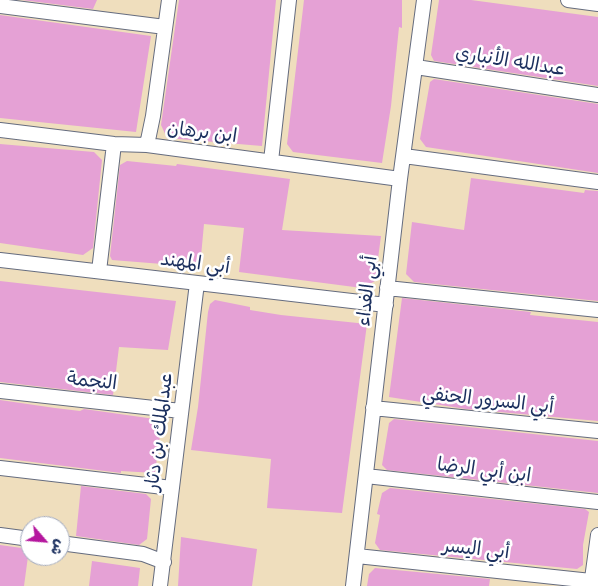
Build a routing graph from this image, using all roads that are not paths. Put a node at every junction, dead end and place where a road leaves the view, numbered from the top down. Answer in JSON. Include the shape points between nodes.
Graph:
{"nodes":[{"id":1,"x":168,"y":0,"type":"edge"},
{"id":2,"x":289,"y":0,"type":"edge"},
{"id":3,"x":424,"y":0,"type":"edge"},
{"id":4,"x":568,"y":0,"type":"edge"},
{"id":5,"x":598,"y":4,"type":"edge"},
{"id":6,"x":0,"y":6,"type":"edge"},
{"id":7,"x":165,"y":27,"type":"junction"},
{"id":8,"x":416,"y":67,"type":"junction"},
{"id":9,"x":598,"y":95,"type":"edge"},
{"id":10,"x":0,"y":130,"type":"edge"},
{"id":11,"x":114,"y":144,"type":"junction"},
{"id":12,"x":147,"y":145,"type":"junction"},
{"id":13,"x":404,"y":156,"type":"junction"},
{"id":14,"x":271,"y":161,"type":"junction"},
{"id":15,"x":400,"y":179,"type":"junction"},
{"id":16,"x":598,"y":182,"type":"edge"},
{"id":17,"x":0,"y":260,"type":"edge"},
{"id":18,"x":99,"y":271,"type":"junction"},
{"id":19,"x":197,"y":283,"type":"junction"},
{"id":20,"x":387,"y":288,"type":"junction"},
{"id":21,"x":386,"y":305,"type":"junction"},
{"id":22,"x":598,"y":310,"type":"edge"},
{"id":23,"x":0,"y":391,"type":"edge"},
{"id":24,"x":373,"y":408,"type":"junction"},
{"id":25,"x":181,"y":411,"type":"junction"},
{"id":26,"x":598,"y":431,"type":"edge"},
{"id":27,"x":0,"y":468,"type":"edge"},
{"id":28,"x":366,"y":476,"type":"junction"},
{"id":29,"x":172,"y":488,"type":"junction"},
{"id":30,"x":598,"y":502,"type":"edge"},
{"id":31,"x":0,"y":535,"type":"edge"},
{"id":32,"x":598,"y":536,"type":"edge"},
{"id":33,"x":20,"y":538,"type":"edge"},
{"id":34,"x":70,"y":544,"type":"edge"},
{"id":35,"x":357,"y":556,"type":"junction"},
{"id":36,"x":164,"y":562,"type":"junction"},
{"id":37,"x":591,"y":583,"type":"edge"},
{"id":38,"x":160,"y":586,"type":"edge"},
{"id":39,"x":353,"y":586,"type":"edge"}],
"edges":[{"from":1,"to":7,"type":"street"},
{"from":2,"to":14,"type":"street"},
{"from":3,"to":8,"type":"street","name":"أبي الفداء"},
{"from":4,"to":5,"type":"street"},
{"from":6,"to":7,"type":"street"},
{"from":7,"to":12,"type":"street"},
{"from":8,"to":9,"type":"street","name":"عبدالله الأنباري"},
{"from":8,"to":13,"type":"street","name":"أبي الفداء"},
{"from":10,"to":11,"type":"street","name":"ابن برهان"},
{"from":11,"to":12,"type":"street","name":"ابن برهان"},
{"from":11,"to":18,"type":"street"},
{"from":12,"to":14,"type":"street","name":"ابن برهان"},
{"from":13,"to":15,"type":"street","name":"أبي الفداء"},
{"from":13,"to":16,"type":"street"},
{"from":14,"to":15,"type":"street","name":"ابن برهان"},
{"from":15,"to":20,"type":"street","name":"أبي الفداء"},
{"from":17,"to":18,"type":"street","name":"أبي المهند"},
{"from":18,"to":19,"type":"street","name":"أبي المهند"},
{"from":19,"to":21,"type":"street","name":"أبي المهند"},
{"from":19,"to":25,"type":"street","name":"عبدالملك بن دثار"},
{"from":20,"to":21,"type":"street","name":"أبي الفداء"},
{"from":20,"to":22,"type":"street"},
{"from":21,"to":24,"type":"street","name":"أبي الفداء"},
{"from":23,"to":25,"type":"street","name":"النجمة"},
{"from":24,"to":26,"type":"street","name":"أبي السرور الحنفي"},
{"from":24,"to":28,"type":"street","name":"أبي الفداء"},
{"from":25,"to":29,"type":"street","name":"عبدالملك بن دثار"},
{"from":27,"to":29,"type":"street"},
{"from":28,"to":30,"type":"street","name":"ابن أبي الرضا"},
{"from":28,"to":35,"type":"street","name":"أبي الفداء"},
{"from":29,"to":36,"type":"street","name":"عبدالملك بن دثار"},
{"from":31,"to":33,"type":"street"},
{"from":32,"to":37,"type":"street"},
{"from":34,"to":36,"type":"street","via":[[143,554]]},
{"from":35,"to":37,"type":"street","name":"أبي اليسر"},
{"from":35,"to":39,"type":"street","name":"أبي الفداء"},
{"from":36,"to":38,"type":"street","name":"عبدالملك بن دثار"}]}
